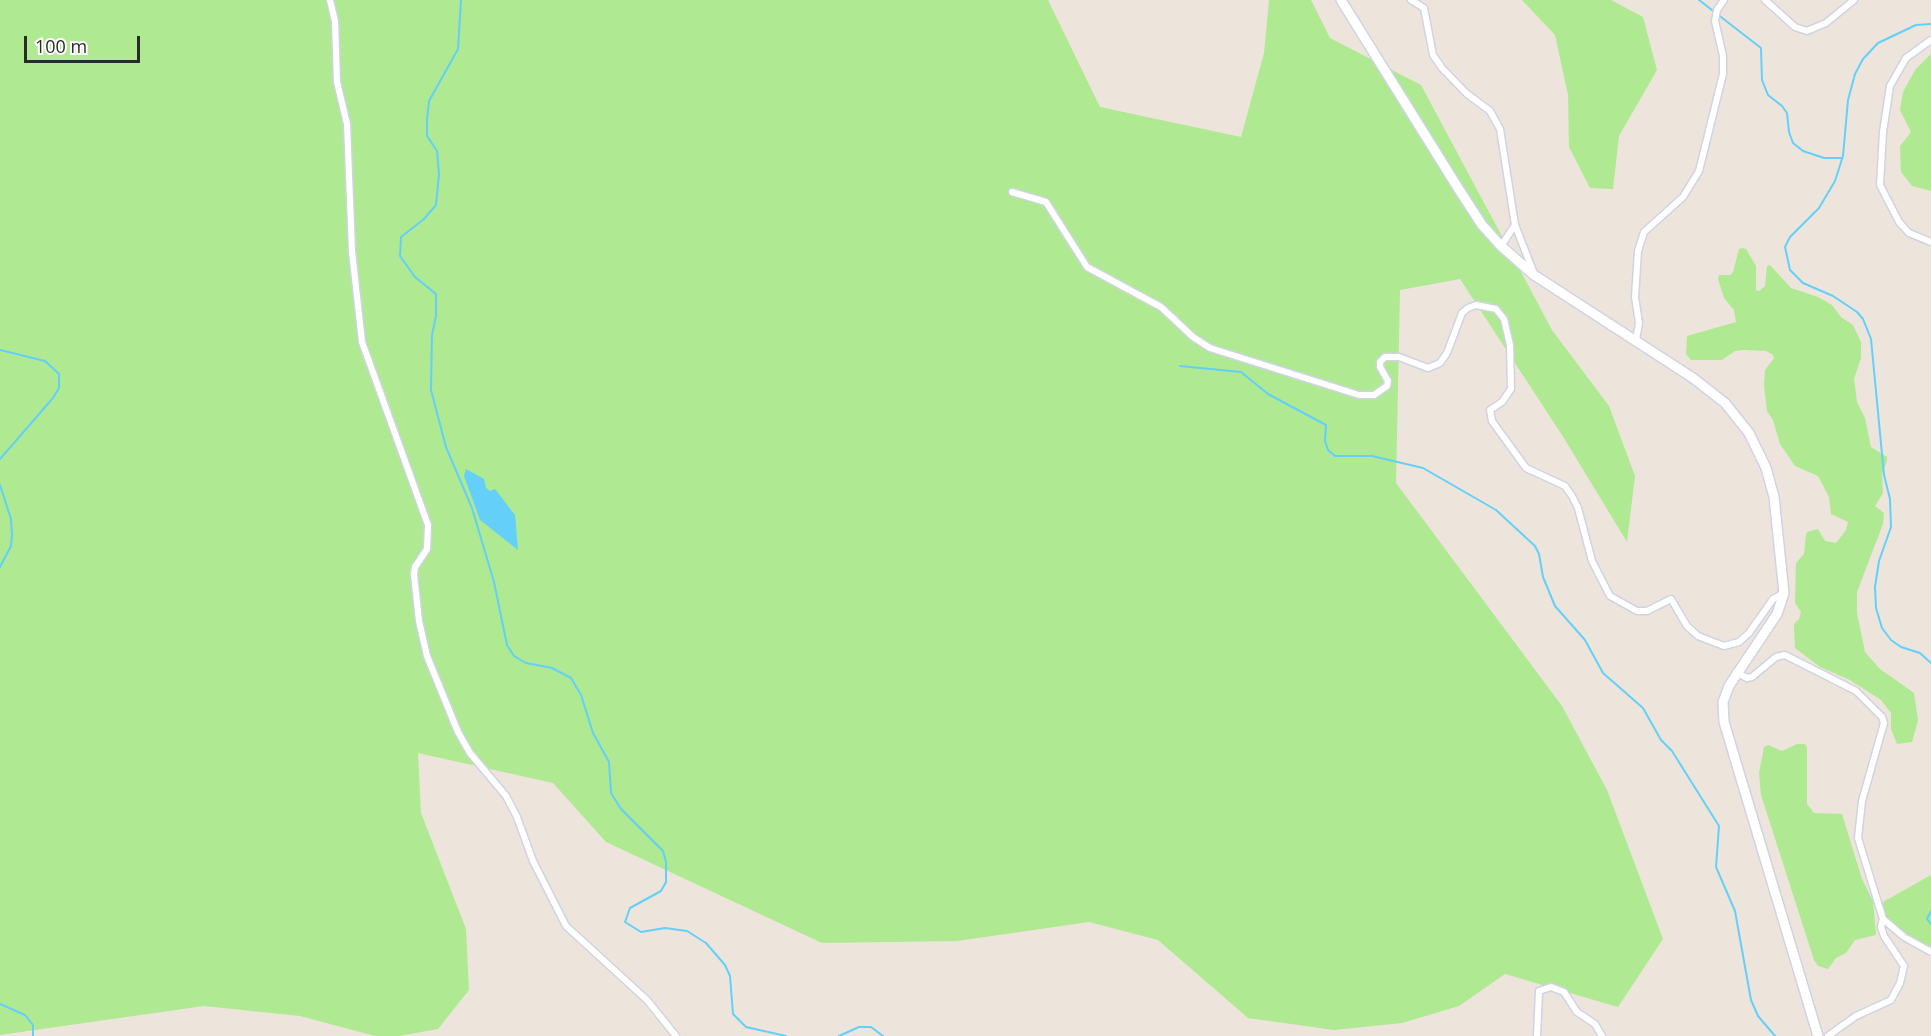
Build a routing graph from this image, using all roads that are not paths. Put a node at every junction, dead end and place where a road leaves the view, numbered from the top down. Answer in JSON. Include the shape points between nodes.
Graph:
{"nodes":[{"id":1,"x":330,"y":0,"type":"edge"},
{"id":2,"x":1341,"y":0,"type":"edge"},
{"id":3,"x":1411,"y":0,"type":"edge"},
{"id":4,"x":1724,"y":0,"type":"edge"},
{"id":5,"x":1765,"y":0,"type":"edge"},
{"id":6,"x":1854,"y":0,"type":"edge"},
{"id":7,"x":1931,"y":40,"type":"edge"},
{"id":8,"x":1012,"y":192,"type":"dead end"},
{"id":9,"x":1515,"y":225,"type":"junction"},
{"id":10,"x":1931,"y":242,"type":"edge"},
{"id":11,"x":1501,"y":246,"type":"junction"},
{"id":12,"x":1534,"y":275,"type":"junction"},
{"id":13,"x":1636,"y":340,"type":"junction"},
{"id":14,"x":1784,"y":593,"type":"junction"},
{"id":15,"x":1736,"y":672,"type":"junction"},
{"id":16,"x":1883,"y":919,"type":"junction"},
{"id":17,"x":1931,"y":952,"type":"edge"},
{"id":18,"x":676,"y":1036,"type":"edge"},
{"id":19,"x":1537,"y":1036,"type":"edge"},
{"id":20,"x":1602,"y":1036,"type":"edge"},
{"id":21,"x":1818,"y":1036,"type":"edge"},
{"id":22,"x":1828,"y":1036,"type":"edge"}],
"edges":[{"from":1,"to":18,"type":"street","via":[[335,21],[337,82],[347,124],[352,251],[362,342],[428,525],[427,549],[414,574],[427,656],[458,732],[506,796],[566,926],[647,1000]]},
{"from":2,"to":11,"type":"street","via":[[1476,216]]},
{"from":3,"to":9,"type":"street","via":[[1424,8],[1433,55],[1466,93],[1490,111],[1500,129]]},
{"from":4,"to":13,"type":"street","via":[[1715,21],[1724,56],[1723,74],[1699,171],[1683,196],[1644,232],[1638,251]]},
{"from":5,"to":6,"type":"street","via":[[1795,27],[1807,31],[1826,23]]},
{"from":7,"to":10,"type":"street","via":[[1906,58],[1890,86],[1880,185],[1899,222],[1909,233]]},
{"from":8,"to":14,"type":"street","via":[[1046,202],[1087,267],[1161,307],[1193,338],[1210,348],[1359,394],[1374,395],[1387,386],[1380,367],[1385,357],[1399,357],[1428,368],[1447,353],[1462,313],[1476,305],[1496,309],[1504,319],[1510,345],[1511,389],[1490,410],[1492,421],[1526,468],[1565,486],[1572,496],[1592,561],[1610,596],[1637,611],[1647,611],[1671,599],[1698,636],[1724,646],[1739,642],[1773,599]]},
{"from":9,"to":11,"type":"street"},
{"from":9,"to":12,"type":"street"},
{"from":11,"to":12,"type":"street"},
{"from":12,"to":13,"type":"street"},
{"from":13,"to":14,"type":"street","via":[[1725,402],[1749,433],[1766,468],[1774,497]]},
{"from":14,"to":15,"type":"street","via":[[1777,614]]},
{"from":15,"to":16,"type":"street","via":[[1752,677],[1776,657],[1785,655],[1856,691],[1882,717],[1883,730],[1862,801],[1858,838]]},
{"from":15,"to":21,"type":"street","via":[[1724,702],[1724,722]]},
{"from":16,"to":17,"type":"street"},
{"from":16,"to":22,"type":"street","via":[[1884,936],[1904,966],[1900,983],[1891,1000],[1856,1016]]},
{"from":19,"to":20,"type":"street","via":[[1539,991],[1551,987],[1564,992],[1577,1012],[1595,1024]]}]}
